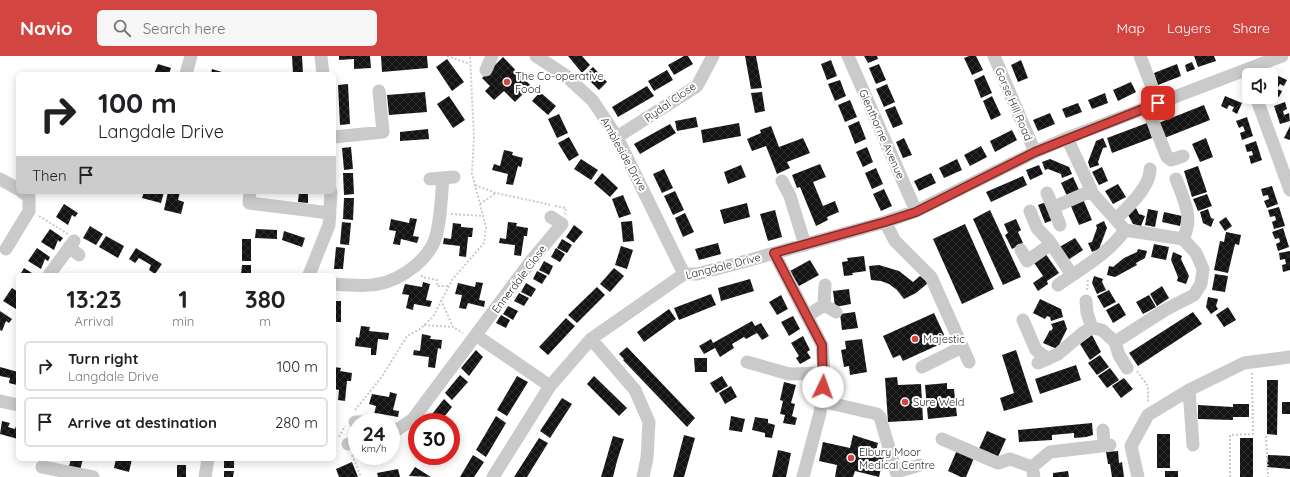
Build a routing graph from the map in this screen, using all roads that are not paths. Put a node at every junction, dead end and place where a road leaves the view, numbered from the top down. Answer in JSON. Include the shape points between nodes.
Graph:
{"nodes":[{"id":1,"x":191,"y":56,"type":"edge"},
{"id":2,"x":321,"y":56,"type":"edge"},
{"id":3,"x":492,"y":56,"type":"edge"},
{"id":4,"x":536,"y":56,"type":"edge"},
{"id":5,"x":713,"y":56,"type":"edge"},
{"id":6,"x":848,"y":56,"type":"edge"},
{"id":7,"x":994,"y":56,"type":"edge"},
{"id":8,"x":1140,"y":56,"type":"edge"},
{"id":9,"x":1282,"y":56,"type":"edge"},
{"id":10,"x":1259,"y":60,"type":"edge"},
{"id":11,"x":1253,"y":68,"type":"edge"},
{"id":12,"x":486,"y":70,"type":"dead end"},
{"id":13,"x":187,"y":72,"type":"edge"},
{"id":14,"x":323,"y":72,"type":"edge"},
{"id":15,"x":1242,"y":76,"type":"edge"},
{"id":16,"x":379,"y":92,"type":"dead end"},
{"id":17,"x":1259,"y":104,"type":"edge"},
{"id":18,"x":1153,"y":105,"type":"junction"},
{"id":19,"x":336,"y":137,"type":"edge"},
{"id":20,"x":617,"y":137,"type":"junction"},
{"id":21,"x":1067,"y":138,"type":"junction"},
{"id":22,"x":1035,"y":152,"type":"junction"},
{"id":23,"x":1183,"y":156,"type":"dead end"},
{"id":24,"x":1286,"y":164,"type":"edge"},
{"id":25,"x":1150,"y":169,"type":"dead end"},
{"id":26,"x":442,"y":178,"type":"dead end"},
{"id":27,"x":0,"y":179,"type":"edge"},
{"id":28,"x":1176,"y":179,"type":"dead end"},
{"id":29,"x":782,"y":181,"type":"dead end"},
{"id":30,"x":16,"y":188,"type":"edge"},
{"id":31,"x":1290,"y":190,"type":"edge"},
{"id":32,"x":1091,"y":191,"type":"junction"},
{"id":33,"x":1047,"y":193,"type":"dead end"},
{"id":34,"x":26,"y":194,"type":"edge"},
{"id":35,"x":250,"y":194,"type":"edge"},
{"id":36,"x":331,"y":194,"type":"edge"},
{"id":37,"x":1054,"y":207,"type":"junction"},
{"id":38,"x":916,"y":212,"type":"junction"},
{"id":39,"x":1030,"y":212,"type":"dead end"},
{"id":40,"x":330,"y":213,"type":"junction"},
{"id":41,"x":551,"y":217,"type":"dead end"},
{"id":42,"x":1116,"y":219,"type":"junction"},
{"id":43,"x":885,"y":222,"type":"junction"},
{"id":44,"x":1060,"y":224,"type":"dead end"},
{"id":45,"x":1126,"y":230,"type":"junction"},
{"id":46,"x":1183,"y":239,"type":"junction"},
{"id":47,"x":805,"y":244,"type":"junction"},
{"id":48,"x":1051,"y":244,"type":"junction"},
{"id":49,"x":74,"y":248,"type":"road end"},
{"id":50,"x":6,"y":249,"type":"dead end"},
{"id":51,"x":1021,"y":250,"type":"dead end"},
{"id":52,"x":774,"y":253,"type":"junction"},
{"id":53,"x":51,"y":273,"type":"edge"},
{"id":54,"x":311,"y":273,"type":"edge"},
{"id":55,"x":684,"y":274,"type":"junction"},
{"id":56,"x":1072,"y":275,"type":"junction"},
{"id":57,"x":336,"y":284,"type":"edge"},
{"id":58,"x":825,"y":285,"type":"dead end"},
{"id":59,"x":1058,"y":285,"type":"dead end"},
{"id":60,"x":1086,"y":301,"type":"road end"},
{"id":61,"x":824,"y":305,"type":"junction"},
{"id":62,"x":836,"y":312,"type":"dead end"},
{"id":63,"x":807,"y":316,"type":"junction"},
{"id":64,"x":1024,"y":320,"type":"dead end"},
{"id":65,"x":1092,"y":328,"type":"junction"},
{"id":66,"x":476,"y":338,"type":"junction"},
{"id":67,"x":591,"y":339,"type":"junction"},
{"id":68,"x":1115,"y":342,"type":"junction"},
{"id":69,"x":962,"y":347,"type":"junction"},
{"id":70,"x":1290,"y":356,"type":"edge"},
{"id":71,"x":747,"y":362,"type":"dead end"},
{"id":72,"x":969,"y":362,"type":"dead end"},
{"id":73,"x":922,"y":367,"type":"dead end"},
{"id":74,"x":1127,"y":368,"type":"road end"},
{"id":75,"x":824,"y":374,"type":"junction"},
{"id":76,"x":550,"y":386,"type":"junction"},
{"id":77,"x":1189,"y":390,"type":"junction"},
{"id":78,"x":0,"y":401,"type":"edge"},
{"id":79,"x":821,"y":401,"type":"junction"},
{"id":80,"x":16,"y":405,"type":"edge"},
{"id":81,"x":400,"y":428,"type":"edge"},
{"id":82,"x":1103,"y":430,"type":"dead end"},
{"id":83,"x":942,"y":439,"type":"dead end"},
{"id":84,"x":1194,"y":445,"type":"dead end"},
{"id":85,"x":208,"y":461,"type":"edge"},
{"id":86,"x":920,"y":465,"type":"dead end"},
{"id":87,"x":42,"y":468,"type":"edge"},
{"id":88,"x":1033,"y":472,"type":"edge"},
{"id":89,"x":93,"y":477,"type":"edge"},
{"id":90,"x":205,"y":477,"type":"edge"},
{"id":91,"x":493,"y":477,"type":"edge"},
{"id":92,"x":643,"y":477,"type":"edge"},
{"id":93,"x":802,"y":477,"type":"edge"},
{"id":94,"x":1138,"y":477,"type":"edge"}],
"edges":[{"from":1,"to":13,"type":"street"},
{"from":2,"to":14,"type":"street"},
{"from":3,"to":12,"type":"street"},
{"from":4,"to":20,"type":"street","name":"Ambleside Drive","via":[[565,75],[593,101]]},
{"from":5,"to":20,"type":"street","name":"Rydal Close","via":[[697,86]]},
{"from":6,"to":38,"type":"street","name":"Glenthorne Avenue"},
{"from":7,"to":22,"type":"street","name":"Gorse Hill Road"},
{"from":8,"to":18,"type":"street"},
{"from":9,"to":10,"type":"street","name":"Langdale Drive"},
{"from":10,"to":11,"type":"street","name":"Langdale Drive"},
{"from":15,"to":18,"type":"street","name":"Langdale Drive"},
{"from":16,"to":19,"type":"street","via":[[383,132]]},
{"from":17,"to":24,"type":"street"},
{"from":18,"to":21,"type":"street","name":"Langdale Drive"},
{"from":18,"to":23,"type":"street","via":[[1167,157],[1171,160]]},
{"from":20,"to":55,"type":"street","name":"Ambleside Drive"},
{"from":21,"to":22,"type":"street","name":"Langdale Drive"},
{"from":21,"to":32,"type":"street"},
{"from":22,"to":38,"type":"street","name":"Langdale Drive"},
{"from":24,"to":31,"type":"street"},
{"from":25,"to":42,"type":"street","via":[[1150,176],[1137,197]]},
{"from":26,"to":57,"type":"street","via":[[434,242],[422,260],[401,277],[384,283],[366,286]]},
{"from":27,"to":30,"type":"street"},
{"from":28,"to":46,"type":"street","via":[[1188,209],[1188,229]]},
{"from":29,"to":47,"type":"street","via":[[790,196]]},
{"from":32,"to":37,"type":"street"},
{"from":32,"to":42,"type":"street"},
{"from":33,"to":37,"type":"street"},
{"from":34,"to":50,"type":"street","via":[[29,196],[29,211]]},
{"from":35,"to":40,"type":"street","via":[[249,203]]},
{"from":36,"to":40,"type":"street"},
{"from":37,"to":44,"type":"street"},
{"from":38,"to":43,"type":"street","name":"Langdale Drive"},
{"from":39,"to":48,"type":"street","via":[[1037,228]]},
{"from":40,"to":54,"type":"street","via":[[330,225]]},
{"from":41,"to":66,"type":"street","name":"Ennerdale Close","via":[[562,224],[531,261]]},
{"from":42,"to":45,"type":"street"},
{"from":43,"to":47,"type":"street","name":"Langdale Drive"},
{"from":43,"to":69,"type":"street","via":[[895,241],[931,277]]},
{"from":45,"to":46,"type":"street"},
{"from":45,"to":56,"type":"street","via":[[1115,244]]},
{"from":46,"to":68,"type":"street","via":[[1196,254],[1203,269],[1201,284],[1194,295]]},
{"from":47,"to":52,"type":"street","name":"Langdale Drive"},
{"from":48,"to":51,"type":"street","via":[[1027,261]]},
{"from":48,"to":56,"type":"street"},
{"from":49,"to":53,"type":"street"},
{"from":52,"to":55,"type":"street","name":"Langdale Drive","via":[[697,274]]},
{"from":52,"to":63,"type":"street"},
{"from":55,"to":67,"type":"street","name":"Langdale Drive"},
{"from":56,"to":59,"type":"street"},
{"from":58,"to":61,"type":"street"},
{"from":60,"to":65,"type":"street"},
{"from":61,"to":62,"type":"street"},
{"from":61,"to":63,"type":"street"},
{"from":63,"to":75,"type":"street","via":[[822,345]]},
{"from":64,"to":65,"type":"street","via":[[1043,361],[1058,354]]},
{"from":65,"to":68,"type":"street","via":[[1102,330]]},
{"from":66,"to":76,"type":"street"},
{"from":66,"to":81,"type":"street","name":"Ennerdale Close","via":[[413,419]]},
{"from":67,"to":76,"type":"street","name":"Langdale Drive"},
{"from":67,"to":92,"type":"street","via":[[635,390],[649,422]]},
{"from":68,"to":74,"type":"street","via":[[1119,356]]},
{"from":69,"to":72,"type":"street"},
{"from":69,"to":73,"type":"street"},
{"from":70,"to":77,"type":"street","via":[[1244,364]]},
{"from":71,"to":75,"type":"street","via":[[789,374]]},
{"from":75,"to":79,"type":"street"},
{"from":76,"to":91,"type":"street","name":"Langdale Drive"},
{"from":77,"to":84,"type":"street"},
{"from":77,"to":94,"type":"street","via":[[1148,415],[1131,446]]},
{"from":78,"to":80,"type":"street"},
{"from":79,"to":86,"type":"street","via":[[877,414],[896,472]]},
{"from":79,"to":93,"type":"street","via":[[820,414]]},
{"from":82,"to":88,"type":"street","via":[[1107,446],[1050,452]]},
{"from":83,"to":88,"type":"street","via":[[998,463],[1010,459]]},
{"from":85,"to":90,"type":"street"},
{"from":87,"to":89,"type":"street"}]}
